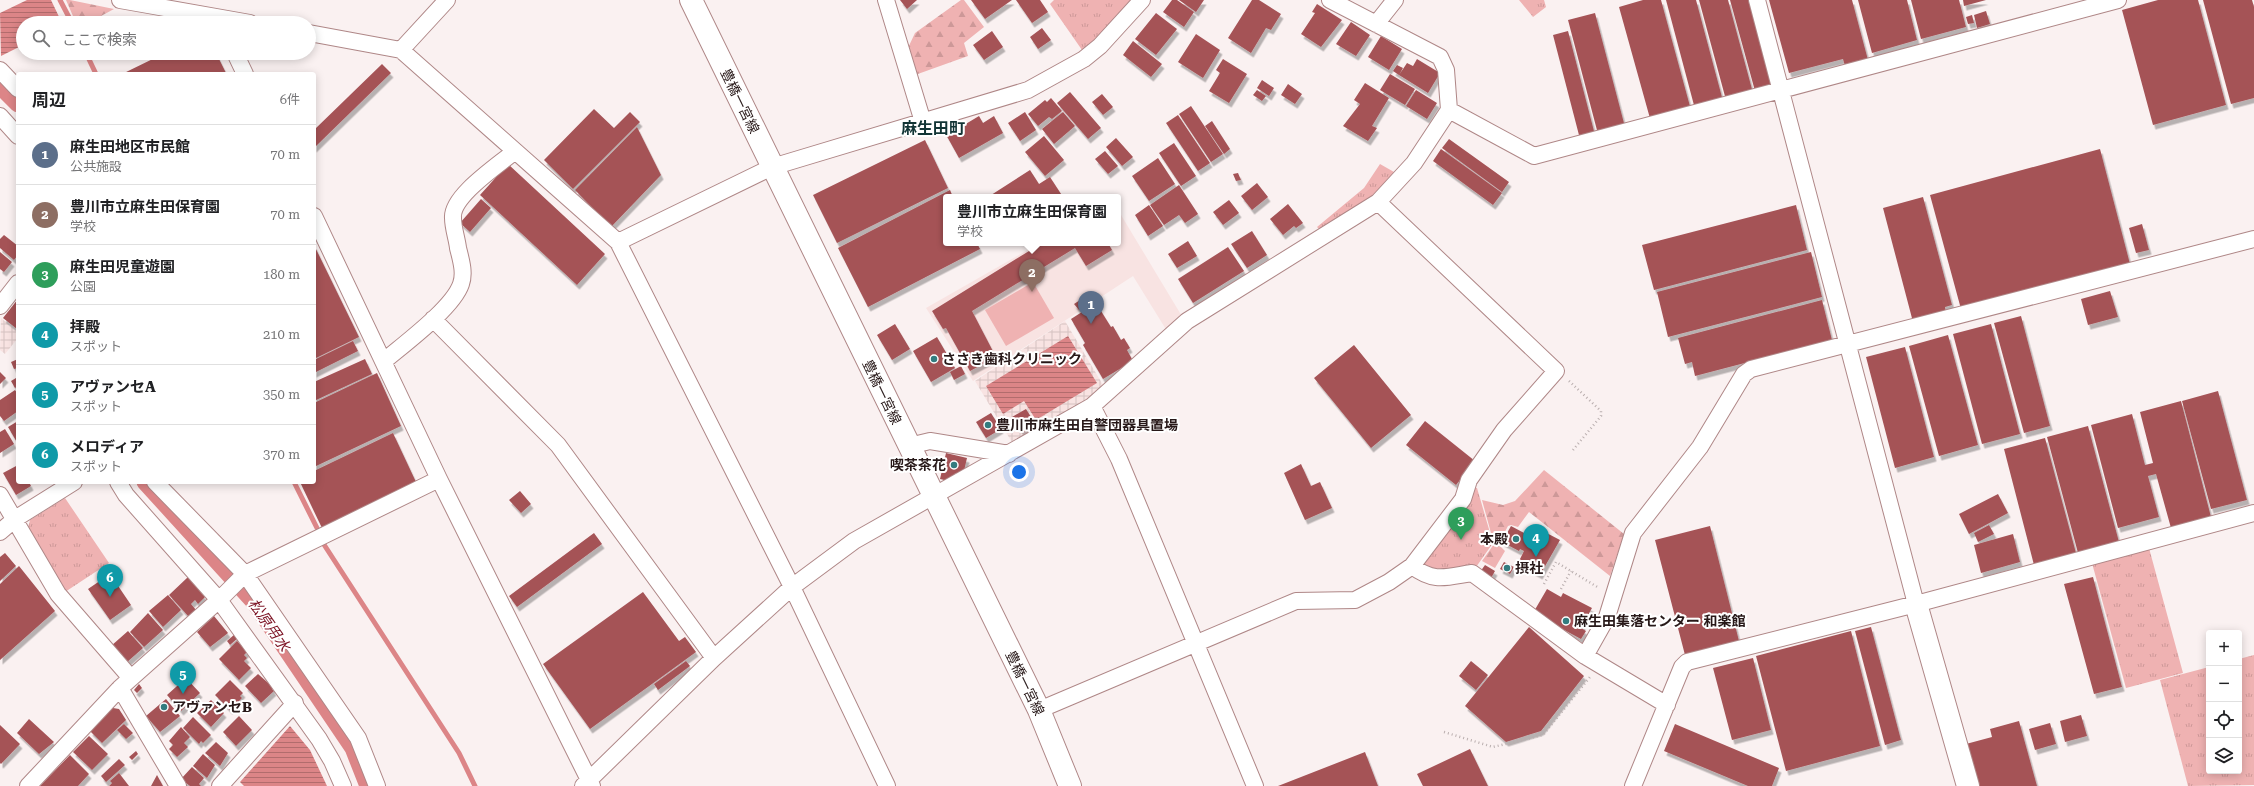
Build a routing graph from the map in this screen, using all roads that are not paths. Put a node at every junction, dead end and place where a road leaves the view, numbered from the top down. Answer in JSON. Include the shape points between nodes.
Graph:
{"nodes":[{"id":1,"x":120,"y":0,"type":"edge"},
{"id":2,"x":447,"y":0,"type":"edge"},
{"id":3,"x":691,"y":0,"type":"edge"},
{"id":4,"x":886,"y":0,"type":"edge"},
{"id":5,"x":1142,"y":0,"type":"edge"},
{"id":6,"x":1330,"y":0,"type":"edge"},
{"id":7,"x":1395,"y":0,"type":"edge"},
{"id":8,"x":1758,"y":0,"type":"edge"},
{"id":9,"x":2118,"y":0,"type":"edge"},
{"id":10,"x":199,"y":16,"type":"edge"},
{"id":11,"x":1376,"y":24,"type":"junction"},
{"id":12,"x":316,"y":35,"type":"edge"},
{"id":13,"x":401,"y":50,"type":"junction"},
{"id":14,"x":238,"y":60,"type":"edge"},
{"id":15,"x":0,"y":70,"type":"edge"},
{"id":16,"x":244,"y":72,"type":"edge"},
{"id":17,"x":16,"y":87,"type":"edge"},
{"id":18,"x":1780,"y":90,"type":"junction"},
{"id":19,"x":1449,"y":110,"type":"junction"},
{"id":20,"x":0,"y":116,"type":"edge"},
{"id":21,"x":924,"y":122,"type":"junction"},
{"id":22,"x":16,"y":134,"type":"edge"},
{"id":23,"x":515,"y":151,"type":"junction"},
{"id":24,"x":772,"y":167,"type":"junction"},
{"id":25,"x":1378,"y":202,"type":"junction"},
{"id":26,"x":316,"y":220,"type":"edge"},
{"id":27,"x":2254,"y":239,"type":"edge"},
{"id":28,"x":618,"y":242,"type":"junction"},
{"id":29,"x":16,"y":286,"type":"edge"},
{"id":30,"x":0,"y":306,"type":"edge"},
{"id":31,"x":433,"y":319,"type":"junction"},
{"id":32,"x":1848,"y":345,"type":"junction"},
{"id":33,"x":384,"y":361,"type":"junction"},
{"id":34,"x":1092,"y":406,"type":"junction"},
{"id":35,"x":909,"y":446,"type":"junction"},
{"id":36,"x":1009,"y":454,"type":"junction"},
{"id":37,"x":439,"y":479,"type":"junction"},
{"id":38,"x":71,"y":484,"type":"edge"},
{"id":39,"x":119,"y":484,"type":"edge"},
{"id":40,"x":157,"y":484,"type":"edge"},
{"id":41,"x":0,"y":496,"type":"edge"},
{"id":42,"x":933,"y":497,"type":"junction"},
{"id":43,"x":2254,"y":513,"type":"edge"},
{"id":44,"x":15,"y":519,"type":"junction"},
{"id":45,"x":0,"y":532,"type":"edge"},
{"id":46,"x":1412,"y":566,"type":"junction"},
{"id":47,"x":234,"y":585,"type":"junction"},
{"id":48,"x":792,"y":587,"type":"junction"},
{"id":49,"x":1916,"y":604,"type":"junction"},
{"id":50,"x":1195,"y":644,"type":"junction"},
{"id":51,"x":1585,"y":656,"type":"junction"},
{"id":52,"x":714,"y":658,"type":"junction"},
{"id":53,"x":125,"y":682,"type":"junction"},
{"id":54,"x":295,"y":703,"type":"junction"},
{"id":55,"x":1667,"y":705,"type":"junction"},
{"id":56,"x":1039,"y":710,"type":"junction"},
{"id":57,"x":588,"y":784,"type":"edge"},
{"id":58,"x":28,"y":786,"type":"edge"},
{"id":59,"x":178,"y":786,"type":"edge"},
{"id":60,"x":220,"y":786,"type":"edge"},
{"id":61,"x":343,"y":786,"type":"edge"},
{"id":62,"x":377,"y":786,"type":"edge"},
{"id":63,"x":887,"y":786,"type":"edge"},
{"id":64,"x":1070,"y":786,"type":"edge"},
{"id":65,"x":1255,"y":786,"type":"edge"},
{"id":66,"x":1633,"y":786,"type":"edge"},
{"id":67,"x":1968,"y":786,"type":"edge"}],
"edges":[{"from":1,"to":10,"type":"street"},
{"from":2,"to":13,"type":"street"},
{"from":3,"to":24,"type":"main road","name":"豊橋一宮線"},
{"from":4,"to":21,"type":"street"},
{"from":5,"to":21,"type":"street","via":[[1100,46],[1084,59],[1034,87]]},
{"from":6,"to":11,"type":"street"},
{"from":7,"to":11,"type":"street"},
{"from":8,"to":18,"type":"street"},
{"from":9,"to":18,"type":"street"},
{"from":11,"to":19,"type":"street","via":[[1440,58],[1446,70]]},
{"from":12,"to":13,"type":"street"},
{"from":13,"to":23,"type":"street"},
{"from":14,"to":16,"type":"street"},
{"from":15,"to":17,"type":"street"},
{"from":18,"to":19,"type":"street","via":[[1534,156]]},
{"from":18,"to":32,"type":"street"},
{"from":19,"to":25,"type":"street","via":[[1414,163]]},
{"from":20,"to":22,"type":"street"},
{"from":21,"to":24,"type":"street"},
{"from":23,"to":28,"type":"street"},
{"from":23,"to":31,"type":"street","via":[[462,195],[455,206],[452,218],[463,272],[462,283],[457,294]]},
{"from":24,"to":28,"type":"street"},
{"from":24,"to":35,"type":"main road","name":"豊橋一宮線"},
{"from":25,"to":34,"type":"street","via":[[1187,321]]},
{"from":25,"to":46,"type":"street","via":[[1556,371],[1504,430],[1469,480],[1463,499]]},
{"from":26,"to":33,"type":"street"},
{"from":27,"to":32,"type":"street"},
{"from":28,"to":48,"type":"street"},
{"from":29,"to":30,"type":"street"},
{"from":31,"to":33,"type":"street"},
{"from":31,"to":52,"type":"street","via":[[558,445]]},
{"from":32,"to":49,"type":"street"},
{"from":32,"to":51,"type":"street","via":[[1752,369],[1744,374],[1700,447],[1633,533],[1607,617]]},
{"from":33,"to":37,"type":"street"},
{"from":34,"to":36,"type":"street"},
{"from":34,"to":50,"type":"street","via":[[1119,459]]},
{"from":35,"to":36,"type":"street","via":[[930,441]]},
{"from":35,"to":42,"type":"main road","name":"豊橋一宮線"},
{"from":36,"to":42,"type":"street"},
{"from":37,"to":47,"type":"street"},
{"from":37,"to":57,"type":"street"},
{"from":38,"to":44,"type":"street"},
{"from":39,"to":47,"type":"street","via":[[126,495]]},
{"from":40,"to":47,"type":"street"},
{"from":41,"to":44,"type":"street"},
{"from":42,"to":48,"type":"street","via":[[854,541]]},
{"from":42,"to":56,"type":"main road","name":"豊橋一宮線"},
{"from":43,"to":49,"type":"street"},
{"from":44,"to":45,"type":"street"},
{"from":44,"to":53,"type":"street","via":[[58,594]]},
{"from":46,"to":50,"type":"street","via":[[1355,600],[1296,601]]},
{"from":46,"to":51,"type":"street","via":[[1436,579],[1472,573]]},
{"from":47,"to":53,"type":"street"},
{"from":47,"to":54,"type":"street"},
{"from":47,"to":62,"type":"street","via":[[358,738]]},
{"from":48,"to":52,"type":"street"},
{"from":48,"to":63,"type":"street"},
{"from":49,"to":55,"type":"street","via":[[1687,662],[1682,667]]},
{"from":49,"to":67,"type":"main road"},
{"from":50,"to":56,"type":"street"},
{"from":50,"to":65,"type":"street"},
{"from":51,"to":55,"type":"street"},
{"from":52,"to":57,"type":"street"},
{"from":53,"to":58,"type":"street"},
{"from":53,"to":59,"type":"street"},
{"from":54,"to":60,"type":"street"},
{"from":54,"to":61,"type":"street","via":[[319,738]]},
{"from":55,"to":66,"type":"street"},
{"from":56,"to":64,"type":"main road","name":"豊橋一宮線"}]}
